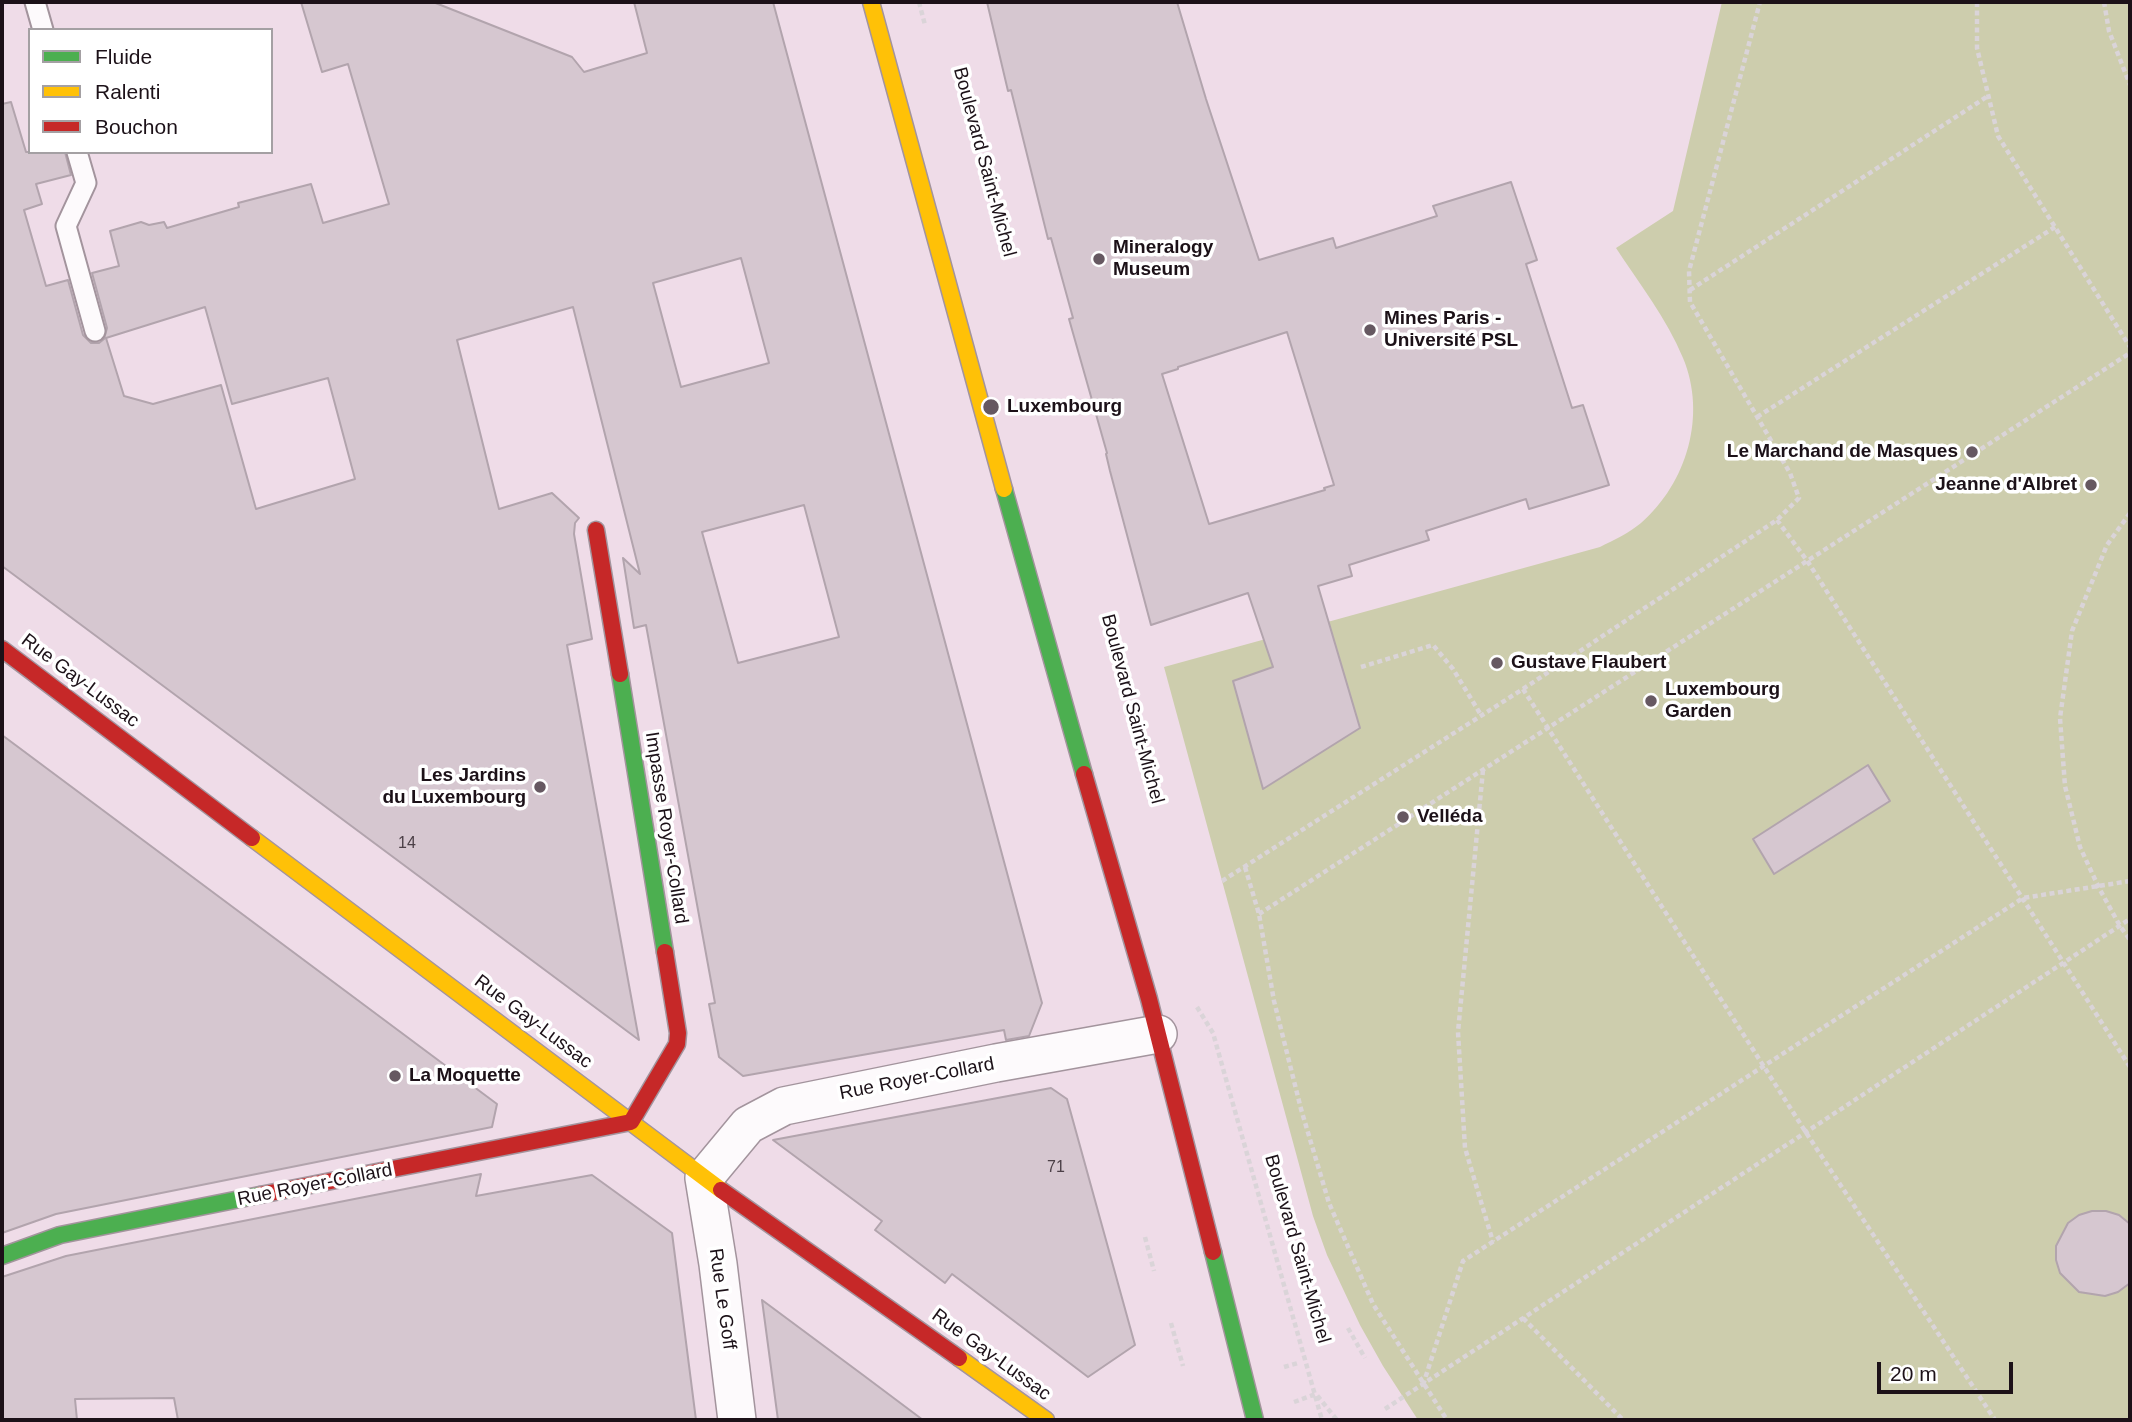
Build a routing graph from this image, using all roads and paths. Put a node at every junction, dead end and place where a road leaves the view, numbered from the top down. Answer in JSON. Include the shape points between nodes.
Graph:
{"nodes":[{"id":1,"x":35,"y":2,"type":"edge"},
{"id":2,"x":871,"y":2,"type":"edge"},
{"id":3,"x":919,"y":2,"type":"edge"},
{"id":4,"x":1760,"y":2,"type":"edge"},
{"id":5,"x":1977,"y":2,"type":"edge"},
{"id":6,"x":2104,"y":2,"type":"edge"},
{"id":7,"x":42,"y":28,"type":"edge"},
{"id":8,"x":926,"y":29,"type":"dead end"},
{"id":9,"x":2130,"y":85,"type":"edge"},
{"id":10,"x":1988,"y":96,"type":"junction"},
{"id":11,"x":78,"y":154,"type":"edge"},
{"id":12,"x":2055,"y":227,"type":"junction"},
{"id":13,"x":1690,"y":290,"type":"junction"},
{"id":14,"x":95,"y":331,"type":"dead end"},
{"id":15,"x":2130,"y":347,"type":"edge"},
{"id":16,"x":2130,"y":353,"type":"edge"},
{"id":17,"x":1757,"y":417,"type":"junction"},
{"id":18,"x":2130,"y":513,"type":"edge"},
{"id":19,"x":1777,"y":520,"type":"junction"},
{"id":20,"x":596,"y":530,"type":"dead end"},
{"id":21,"x":1808,"y":562,"type":"junction"},
{"id":22,"x":2,"y":649,"type":"edge"},
{"id":23,"x":1361,"y":667,"type":"dead end"},
{"id":24,"x":1522,"y":689,"type":"junction"},
{"id":25,"x":1481,"y":715,"type":"junction"},
{"id":26,"x":1549,"y":727,"type":"junction"},
{"id":27,"x":1483,"y":770,"type":"junction"},
{"id":28,"x":1245,"y":867,"type":"junction"},
{"id":29,"x":1222,"y":881,"type":"dead end"},
{"id":30,"x":2130,"y":881,"type":"edge"},
{"id":31,"x":2099,"y":888,"type":"junction"},
{"id":32,"x":2023,"y":898,"type":"junction"},
{"id":33,"x":1259,"y":914,"type":"junction"},
{"id":34,"x":2130,"y":919,"type":"edge"},
{"id":35,"x":2120,"y":926,"type":"junction"},
{"id":36,"x":2130,"y":940,"type":"edge"},
{"id":37,"x":2065,"y":962,"type":"junction"},
{"id":38,"x":1194,"y":1002,"type":"dead end"},
{"id":39,"x":1158,"y":1034,"type":"junction"},
{"id":40,"x":1763,"y":1066,"type":"junction"},
{"id":41,"x":2130,"y":1067,"type":"edge"},
{"id":42,"x":631,"y":1122,"type":"junction"},
{"id":43,"x":1805,"y":1132,"type":"junction"},
{"id":44,"x":704,"y":1178,"type":"junction"},
{"id":45,"x":1145,"y":1237,"type":"dead end"},
{"id":46,"x":1493,"y":1242,"type":"junction"},
{"id":47,"x":2,"y":1256,"type":"edge"},
{"id":48,"x":1154,"y":1271,"type":"dead end"},
{"id":49,"x":1523,"y":1318,"type":"junction"},
{"id":50,"x":1171,"y":1323,"type":"dead end"},
{"id":51,"x":1348,"y":1328,"type":"dead end"},
{"id":52,"x":1365,"y":1358,"type":"dead end"},
{"id":53,"x":1183,"y":1366,"type":"dead end"},
{"id":54,"x":1423,"y":1385,"type":"junction"},
{"id":55,"x":1316,"y":1394,"type":"junction"},
{"id":56,"x":1385,"y":1409,"type":"dead end"},
{"id":57,"x":737,"y":1420,"type":"edge"},
{"id":58,"x":1046,"y":1420,"type":"edge"},
{"id":59,"x":1255,"y":1420,"type":"edge"},
{"id":60,"x":1322,"y":1420,"type":"edge"},
{"id":61,"x":1337,"y":1420,"type":"edge"},
{"id":62,"x":1447,"y":1420,"type":"edge"},
{"id":63,"x":1623,"y":1420,"type":"edge"},
{"id":64,"x":1995,"y":1420,"type":"edge"}],
"edges":[{"from":1,"to":7,"type":"lane"},
{"from":2,"to":39,"type":"street"},
{"from":3,"to":8,"type":"path"},
{"from":4,"to":13,"type":"path","via":[[1689,271]]},
{"from":5,"to":10,"type":"path","via":[[1977,48]]},
{"from":6,"to":9,"type":"path","via":[[2109,31]]},
{"from":10,"to":12,"type":"path","via":[[1998,136]]},
{"from":10,"to":13,"type":"path"},
{"from":11,"to":14,"type":"lane","via":[[86,183],[66,226]]},
{"from":12,"to":15,"type":"path"},
{"from":12,"to":17,"type":"path"},
{"from":13,"to":17,"type":"path","via":[[1690,302]]},
{"from":16,"to":21,"type":"path"},
{"from":17,"to":19,"type":"path","via":[[1790,473],[1799,498]]},
{"from":18,"to":31,"type":"path","via":[[2107,545],[2072,631],[2060,718],[2065,786],[2080,847]]},
{"from":19,"to":21,"type":"path"},
{"from":19,"to":24,"type":"path"},
{"from":20,"to":42,"type":"street","name":"Impasse Royer-Collard","via":[[678,1033],[677,1044]]},
{"from":21,"to":26,"type":"path"},
{"from":21,"to":32,"type":"path"},
{"from":22,"to":42,"type":"street","name":"Rue Gay-Lussac"},
{"from":23,"to":25,"type":"path","via":[[1433,645]]},
{"from":24,"to":25,"type":"path"},
{"from":24,"to":26,"type":"path"},
{"from":25,"to":28,"type":"path"},
{"from":26,"to":27,"type":"path"},
{"from":26,"to":40,"type":"path"},
{"from":27,"to":33,"type":"path"},
{"from":27,"to":46,"type":"path","via":[[1458,1032],[1465,1148]]},
{"from":28,"to":29,"type":"path"},
{"from":28,"to":33,"type":"path"},
{"from":30,"to":31,"type":"path"},
{"from":31,"to":32,"type":"path"},
{"from":31,"to":35,"type":"path"},
{"from":32,"to":37,"type":"path"},
{"from":32,"to":40,"type":"path"},
{"from":33,"to":54,"type":"path","via":[[1274,1001],[1329,1203],[1373,1304]]},
{"from":34,"to":35,"type":"path"},
{"from":35,"to":36,"type":"path"},
{"from":35,"to":37,"type":"path"},
{"from":37,"to":41,"type":"path"},
{"from":37,"to":43,"type":"path"},
{"from":38,"to":55,"type":"path","name":"Boulevard Saint-Michel","via":[[1213,1032]]},
{"from":39,"to":44,"type":"street","name":"Rue Royer-Collard","via":[[784,1106],[748,1125]]},
{"from":39,"to":59,"type":"street"},
{"from":40,"to":43,"type":"path"},
{"from":40,"to":46,"type":"path"},
{"from":42,"to":44,"type":"street","name":"Rue Gay-Lussac"},
{"from":42,"to":47,"type":"street","name":"Rue Royer-Collard","via":[[60,1235]]},
{"from":43,"to":49,"type":"path"},
{"from":43,"to":64,"type":"path"},
{"from":44,"to":57,"type":"street","name":"Rue Le Goff"},
{"from":44,"to":58,"type":"street","name":"Rue Gay-Lussac"},
{"from":45,"to":48,"type":"path"},
{"from":46,"to":54,"type":"path","via":[[1463,1261]]},
{"from":49,"to":54,"type":"path"},
{"from":49,"to":63,"type":"path"},
{"from":50,"to":53,"type":"path"},
{"from":51,"to":52,"type":"path"},
{"from":54,"to":56,"type":"path"},
{"from":54,"to":62,"type":"path"},
{"from":55,"to":60,"type":"path","name":"Boulevard Saint-Michel"},
{"from":55,"to":61,"type":"path"}]}
